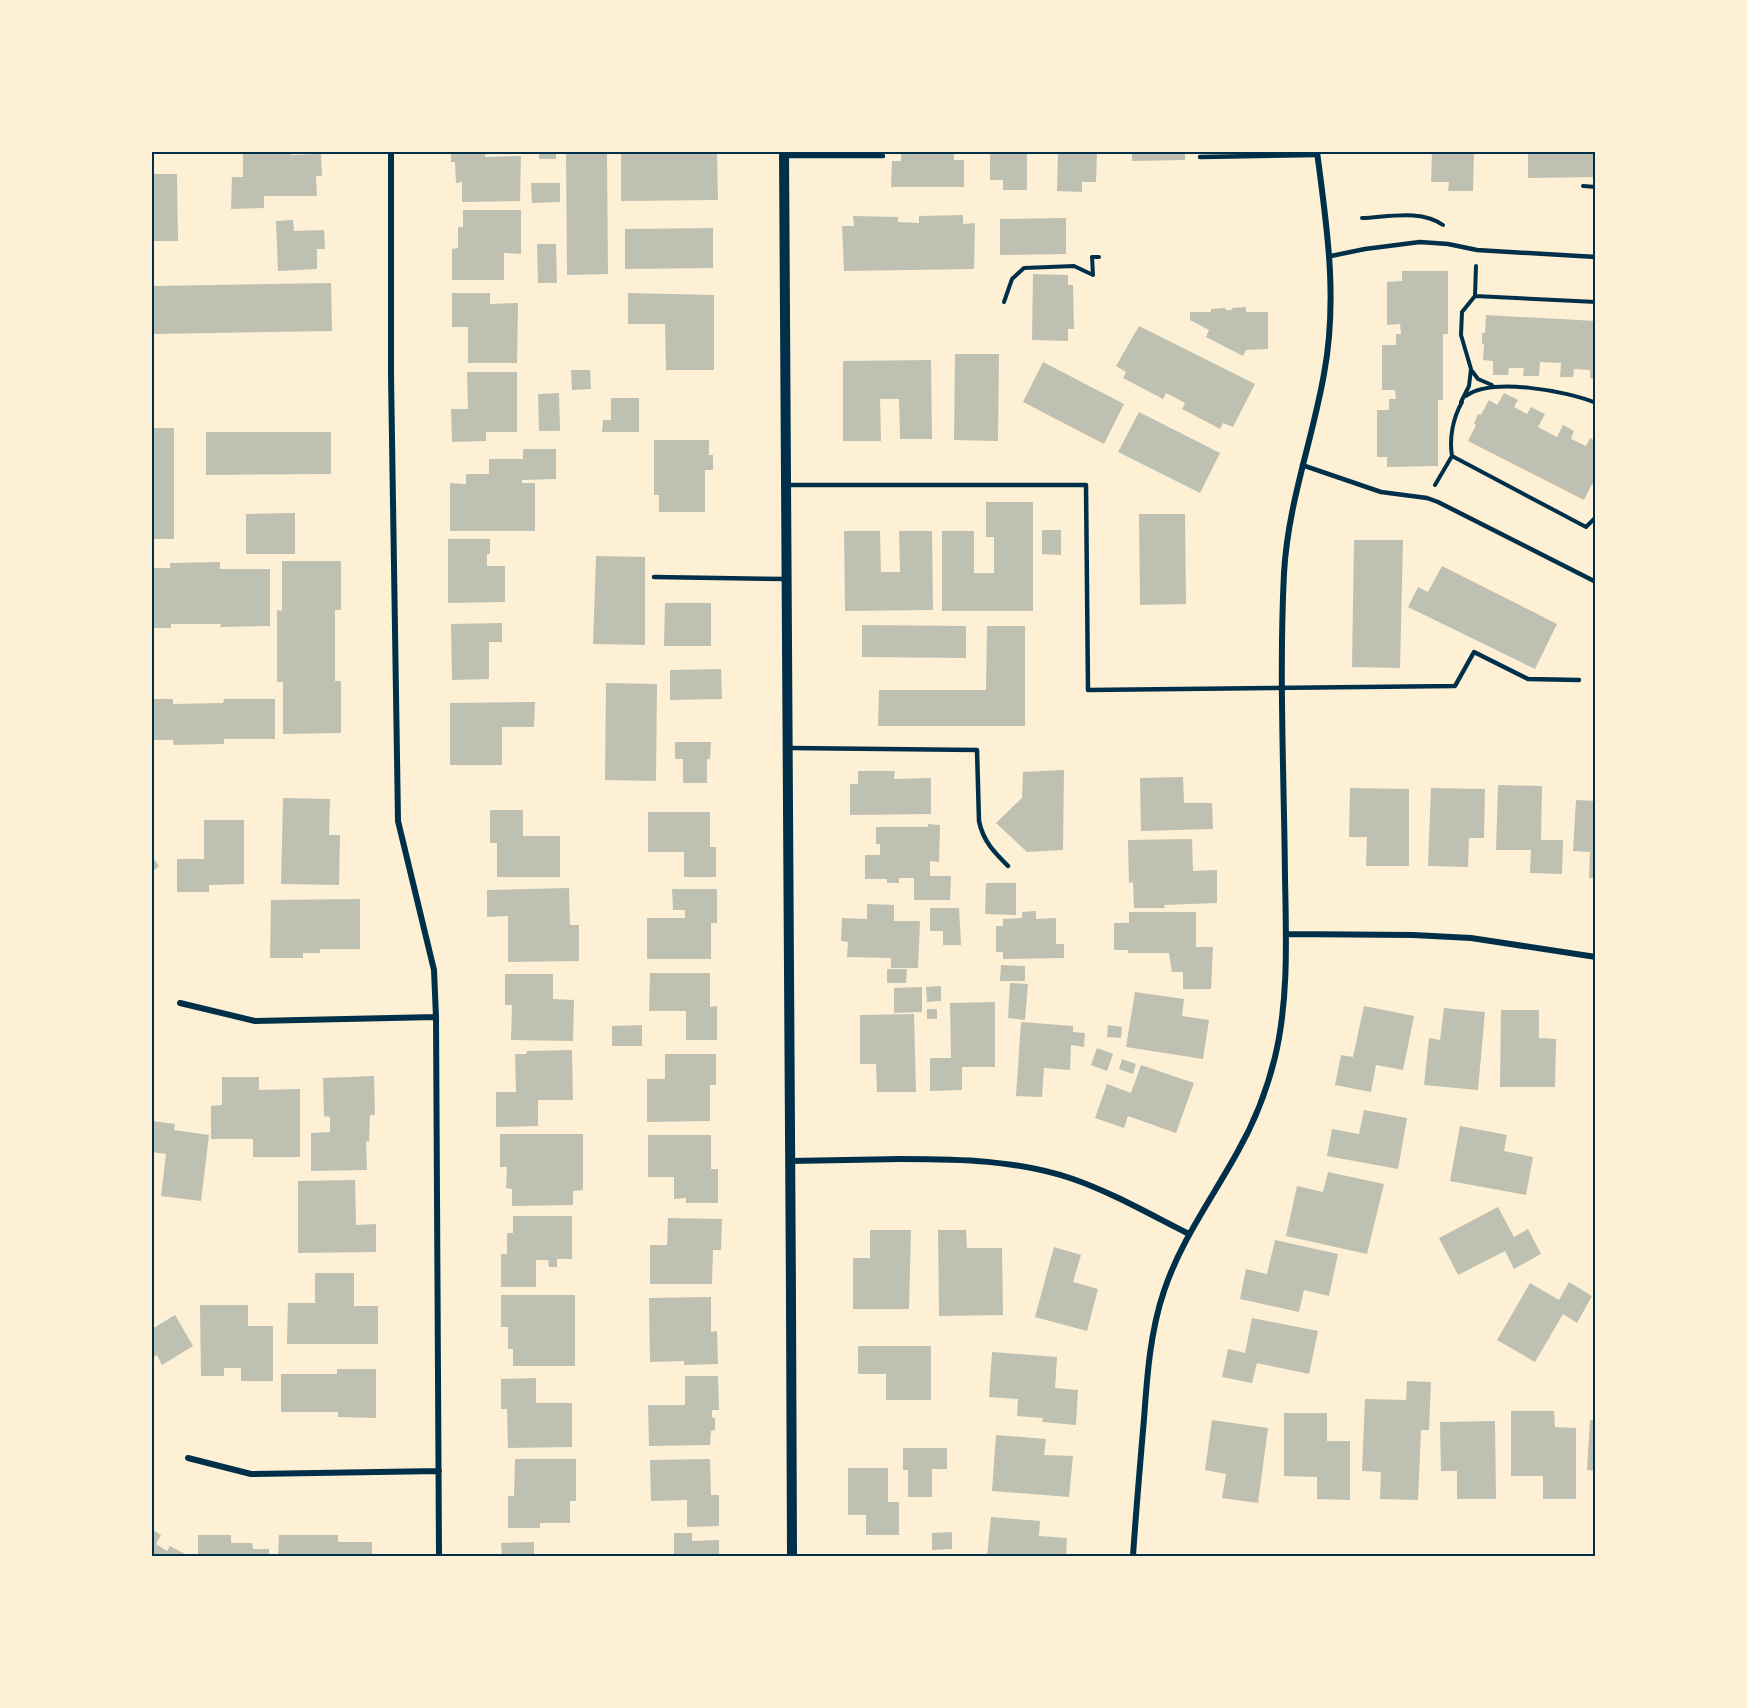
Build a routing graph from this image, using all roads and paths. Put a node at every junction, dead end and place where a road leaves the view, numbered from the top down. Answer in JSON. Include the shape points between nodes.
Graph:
{"nodes":[{"id":1,"x":391,"y":152,"type":"edge"},
{"id":2,"x":1318,"y":153,"type":"edge"},
{"id":3,"x":784,"y":154,"type":"edge"},
{"id":4,"x":883,"y":156,"type":"dead end"},
{"id":5,"x":1200,"y":157,"type":"dead end"},
{"id":6,"x":1582,"y":186,"type":"dead end"},
{"id":7,"x":1596,"y":187,"type":"edge"},
{"id":8,"x":1477,"y":250,"type":"junction"},
{"id":9,"x":1099,"y":256,"type":"dead end"},
{"id":10,"x":1331,"y":256,"type":"junction"},
{"id":11,"x":1596,"y":257,"type":"edge"},
{"id":12,"x":1475,"y":296,"type":"junction"},
{"id":13,"x":1004,"y":302,"type":"dead end"},
{"id":14,"x":1596,"y":302,"type":"edge"},
{"id":15,"x":1472,"y":369,"type":"junction"},
{"id":16,"x":1501,"y":387,"type":"junction"},
{"id":17,"x":1461,"y":402,"type":"junction"},
{"id":18,"x":1596,"y":403,"type":"edge"},
{"id":19,"x":1452,"y":456,"type":"junction"},
{"id":20,"x":1302,"y":465,"type":"junction"},
{"id":21,"x":786,"y":484,"type":"junction"},
{"id":22,"x":1427,"y":498,"type":"junction"},
{"id":23,"x":1596,"y":517,"type":"edge"},
{"id":24,"x":654,"y":577,"type":"dead end"},
{"id":25,"x":787,"y":579,"type":"junction"},
{"id":26,"x":1596,"y":582,"type":"edge"},
{"id":27,"x":1579,"y":680,"type":"dead end"},
{"id":28,"x":1283,"y":688,"type":"junction"},
{"id":29,"x":790,"y":748,"type":"junction"},
{"id":30,"x":1008,"y":866,"type":"dead end"},
{"id":31,"x":1286,"y":934,"type":"junction"},
{"id":32,"x":1596,"y":957,"type":"edge"},
{"id":33,"x":180,"y":1004,"type":"dead end"},
{"id":34,"x":436,"y":1017,"type":"junction"},
{"id":35,"x":790,"y":1161,"type":"junction"},
{"id":36,"x":1189,"y":1234,"type":"junction"},
{"id":37,"x":188,"y":1458,"type":"dead end"},
{"id":38,"x":438,"y":1471,"type":"junction"},
{"id":39,"x":439,"y":1557,"type":"edge"},
{"id":40,"x":792,"y":1557,"type":"edge"},
{"id":41,"x":1132,"y":1557,"type":"edge"}],
"edges":[{"from":1,"to":34,"type":"street","via":[[398,821],[434,970]]},
{"from":2,"to":5,"type":"lane"},
{"from":2,"to":10,"type":"street"},
{"from":3,"to":4,"type":"lane"},
{"from":3,"to":21,"type":"street"},
{"from":6,"to":7,"type":"path"},
{"from":8,"to":10,"type":"lane","via":[[1419,242]]},
{"from":8,"to":11,"type":"lane"},
{"from":8,"to":12,"type":"path"},
{"from":9,"to":13,"type":"path","via":[[1092,257],[1093,275],[1074,266],[1024,268],[1011,279]]},
{"from":10,"to":20,"type":"street","via":[[1329,346]]},
{"from":12,"to":14,"type":"path"},
{"from":12,"to":15,"type":"path","via":[[1464,307],[1461,336]]},
{"from":15,"to":16,"type":"path","via":[[1484,383]]},
{"from":15,"to":17,"type":"path"},
{"from":16,"to":17,"type":"path","via":[[1474,391]]},
{"from":16,"to":18,"type":"path","via":[[1547,390]]},
{"from":17,"to":19,"type":"path","via":[[1451,438]]},
{"from":19,"to":22,"type":"path"},
{"from":19,"to":23,"type":"path","via":[[1586,527]]},
{"from":20,"to":22,"type":"lane","via":[[1381,492]]},
{"from":20,"to":28,"type":"street","via":[[1284,569]]},
{"from":21,"to":25,"type":"street"},
{"from":21,"to":28,"type":"lane","via":[[1086,485],[1088,690]]},
{"from":22,"to":26,"type":"lane"},
{"from":24,"to":25,"type":"lane"},
{"from":25,"to":29,"type":"street"},
{"from":27,"to":28,"type":"lane","via":[[1528,679],[1474,652],[1455,686]]},
{"from":28,"to":31,"type":"street"},
{"from":29,"to":30,"type":"lane","via":[[977,750],[981,831]]},
{"from":29,"to":35,"type":"street"},
{"from":31,"to":32,"type":"street","via":[[1471,938]]},
{"from":31,"to":36,"type":"street","via":[[1281,1025],[1267,1087],[1239,1150]]},
{"from":33,"to":34,"type":"street","via":[[255,1021]]},
{"from":34,"to":38,"type":"street"},
{"from":35,"to":36,"type":"street","via":[[928,1159],[1007,1163],[1073,1179]]},
{"from":35,"to":40,"type":"street"},
{"from":36,"to":41,"type":"street","via":[[1164,1291],[1152,1342]]},
{"from":37,"to":38,"type":"street","via":[[251,1474]]},
{"from":38,"to":39,"type":"street"}]}
